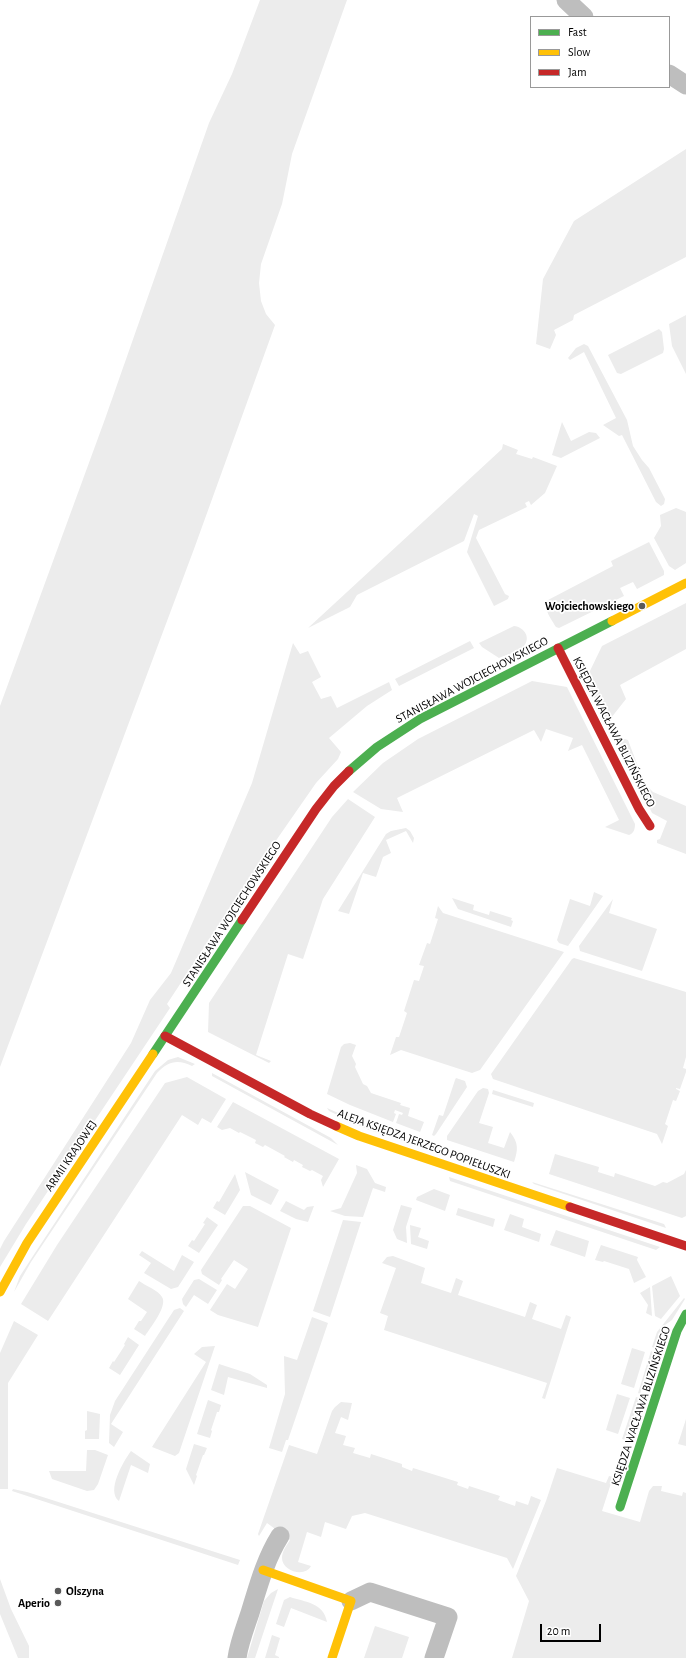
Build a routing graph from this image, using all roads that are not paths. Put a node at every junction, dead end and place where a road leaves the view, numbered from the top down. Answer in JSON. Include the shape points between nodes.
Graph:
{"nodes":[{"id":1,"x":566,"y":0,"type":"edge"},
{"id":2,"x":583,"y":16,"type":"edge"},
{"id":3,"x":670,"y":75,"type":"edge"},
{"id":4,"x":686,"y":85,"type":"edge"},
{"id":5,"x":686,"y":583,"type":"edge"},
{"id":6,"x":558,"y":648,"type":"junction"},
{"id":7,"x":650,"y":826,"type":"dead end"},
{"id":8,"x":165,"y":1036,"type":"junction"},
{"id":9,"x":686,"y":1246,"type":"edge"},
{"id":10,"x":0,"y":1292,"type":"edge"},
{"id":11,"x":686,"y":1314,"type":"edge"},
{"id":12,"x":620,"y":1507,"type":"dead end"},
{"id":13,"x":280,"y":1536,"type":"dead end"},
{"id":14,"x":264,"y":1570,"type":"junction"},
{"id":15,"x":351,"y":1600,"type":"junction"},
{"id":16,"x":237,"y":1658,"type":"edge"},
{"id":17,"x":332,"y":1658,"type":"edge"},
{"id":18,"x":434,"y":1658,"type":"edge"}],
"edges":[{"from":1,"to":2,"type":"street"},
{"from":3,"to":4,"type":"street"},
{"from":5,"to":6,"type":"street","name":"STANISŁAWA WOJCIECHOWSKIEGO"},
{"from":6,"to":7,"type":"street","name":"KSIĘDZA WACŁAWA BLIZIŃSKIEGO","via":[[635,802]]},
{"from":6,"to":8,"type":"street","name":"STANISŁAWA WOJCIECHOWSKIEGO","via":[[420,719],[390,738],[340,780],[323,799]]},
{"from":8,"to":9,"type":"street","name":"ALEJA KSIĘDZA JERZEGO POPIEŁUSZKI","via":[[310,1114],[360,1136]]},
{"from":8,"to":10,"type":"street","name":"ARMII KRAJOWEJ","via":[[27,1243]]},
{"from":11,"to":12,"type":"street","name":"KSIĘDZA WACŁAWA BLIZIŃSKIEGO","via":[[677,1331]]},
{"from":13,"to":14,"type":"street"},
{"from":14,"to":15,"type":"street"},
{"from":14,"to":16,"type":"street"},
{"from":15,"to":17,"type":"street"},
{"from":15,"to":18,"type":"street","via":[[370,1592],[448,1617]]}]}
